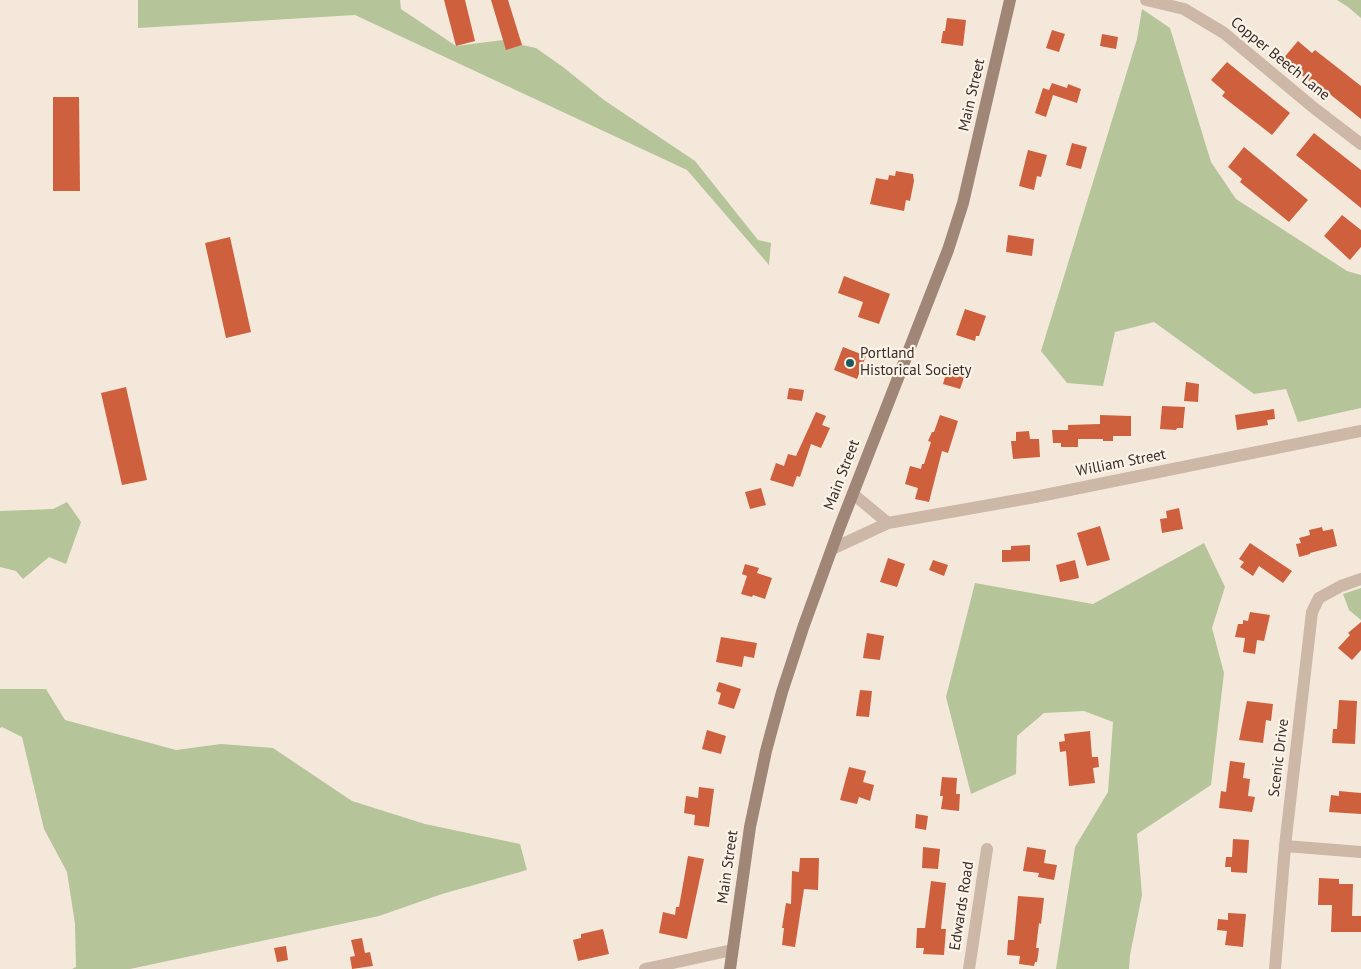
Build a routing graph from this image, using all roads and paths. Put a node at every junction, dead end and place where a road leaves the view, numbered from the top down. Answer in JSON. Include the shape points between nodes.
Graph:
{"nodes":[{"id":1,"x":1011,"y":0,"type":"edge"},
{"id":2,"x":1146,"y":0,"type":"edge"},
{"id":3,"x":1361,"y":144,"type":"edge"},
{"id":4,"x":1361,"y":431,"type":"edge"},
{"id":5,"x":853,"y":494,"type":"junction"},
{"id":6,"x":888,"y":523,"type":"junction"},
{"id":7,"x":832,"y":549,"type":"junction"},
{"id":8,"x":1361,"y":579,"type":"edge"},
{"id":9,"x":1285,"y":846,"type":"junction"},
{"id":10,"x":987,"y":849,"type":"dead end"},
{"id":11,"x":1361,"y":852,"type":"edge"},
{"id":12,"x":732,"y":950,"type":"junction"},
{"id":13,"x":645,"y":969,"type":"edge"},
{"id":14,"x":730,"y":969,"type":"edge"},
{"id":15,"x":969,"y":969,"type":"edge"},
{"id":16,"x":1275,"y":969,"type":"edge"}],
"edges":[{"from":1,"to":5,"type":"main road","name":"Main Street","via":[[963,203]]},
{"from":2,"to":3,"type":"street","name":"Copper Beech Lane","via":[[1184,9],[1224,33]]},
{"from":4,"to":6,"type":"street","name":"William Street"},
{"from":5,"to":6,"type":"street"},
{"from":5,"to":7,"type":"main road","name":"Main Street"},
{"from":6,"to":7,"type":"street","name":"William Street"},
{"from":7,"to":12,"type":"main road","name":"Main Street","via":[[804,625],[766,751],[750,827]]},
{"from":8,"to":9,"type":"street","name":"Scenic Drive","via":[[1319,598],[1312,612]]},
{"from":9,"to":11,"type":"street"},
{"from":9,"to":16,"type":"street","name":"Scenic Drive"},
{"from":10,"to":15,"type":"street","name":"Edwards Road"},
{"from":12,"to":13,"type":"street"},
{"from":12,"to":14,"type":"main road","name":"Main Street"}]}
